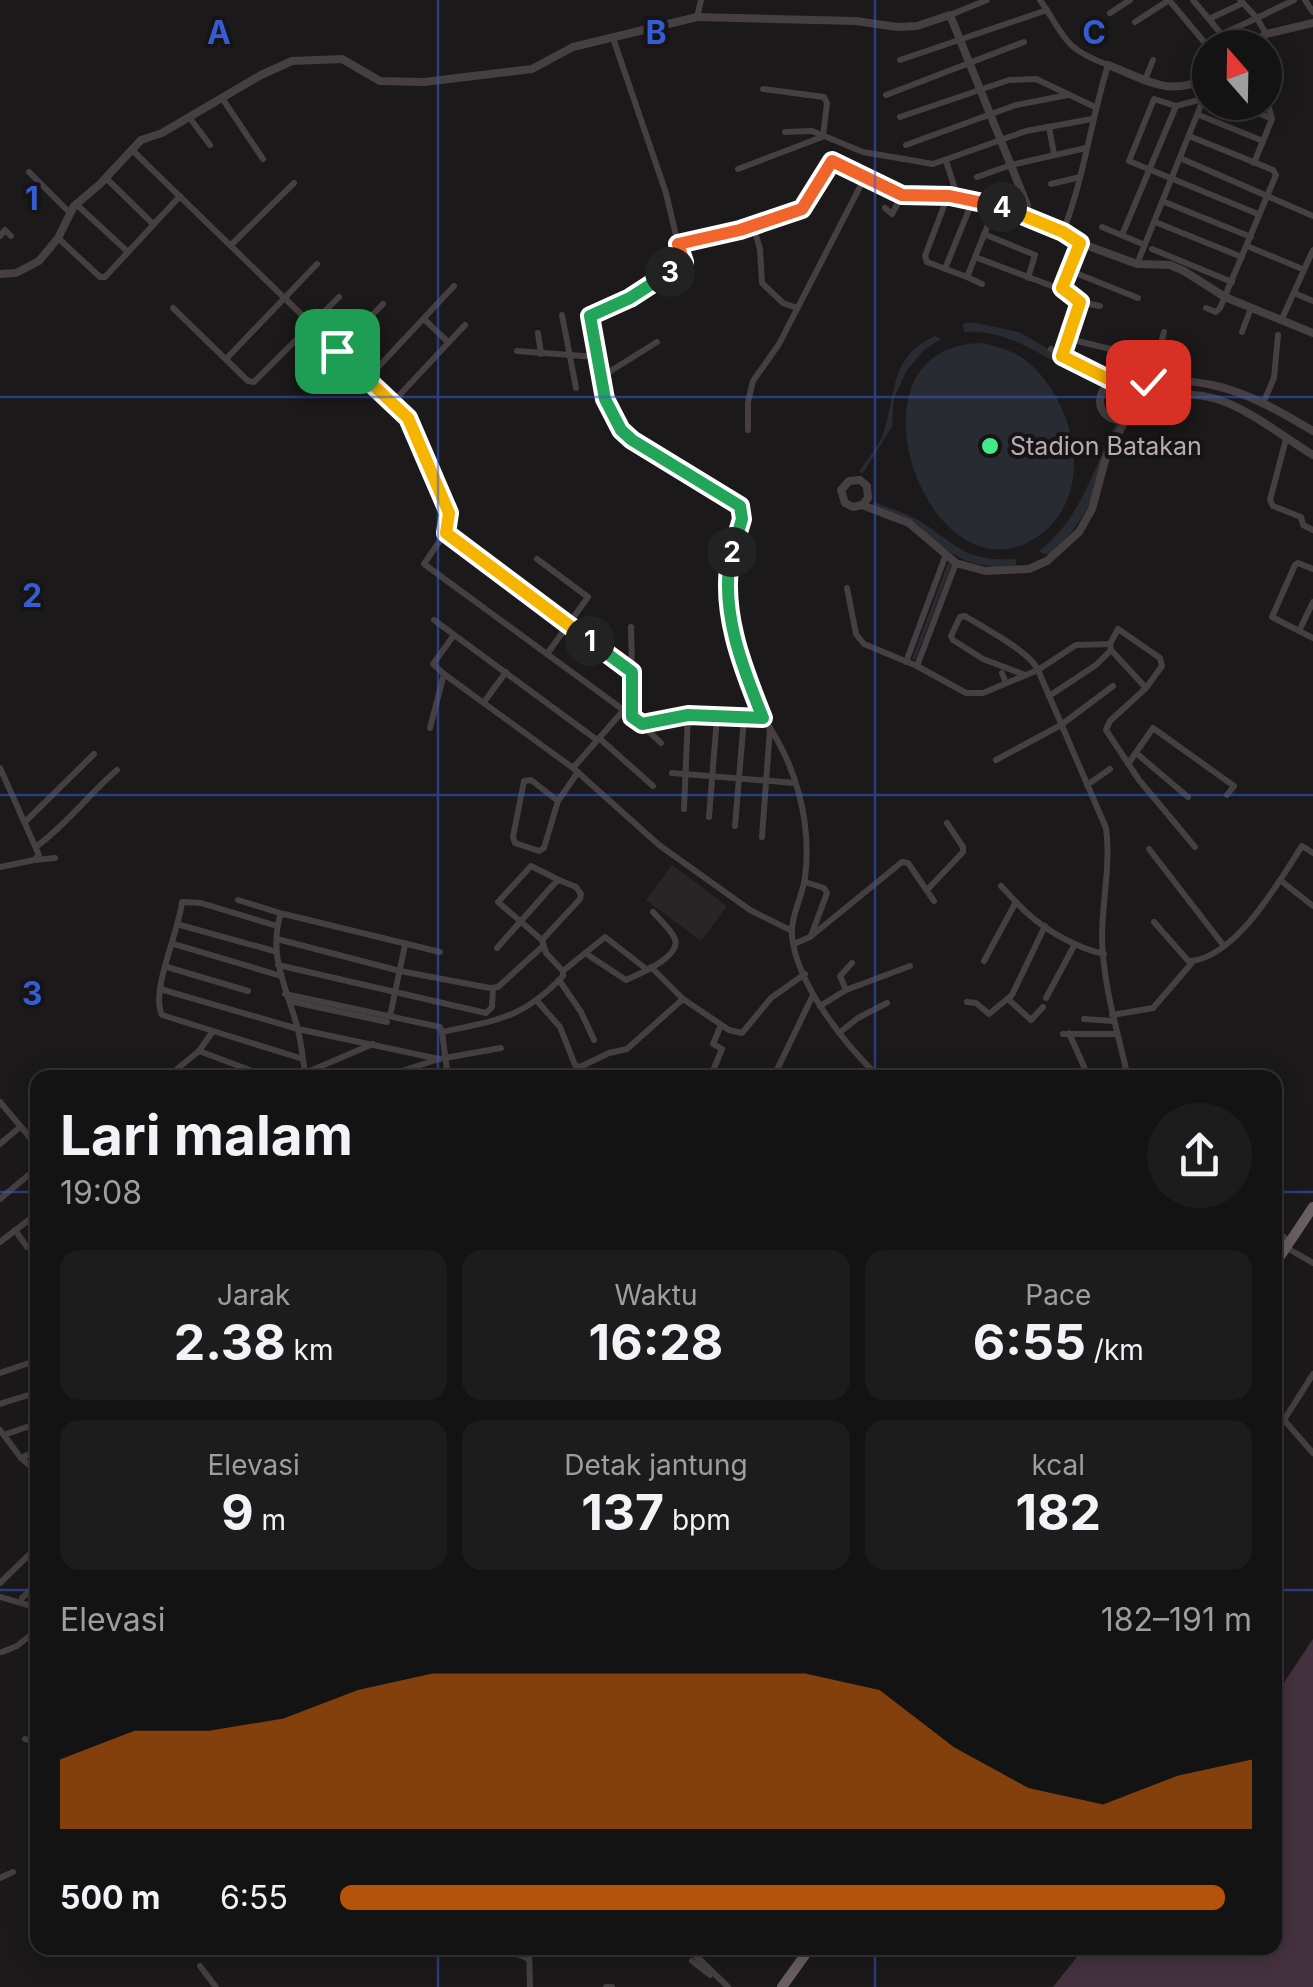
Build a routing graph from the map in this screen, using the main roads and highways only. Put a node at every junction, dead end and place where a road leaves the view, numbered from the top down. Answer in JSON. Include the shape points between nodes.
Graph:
{"nodes":[{"id":1,"x":1313,"y":1207,"type":"edge"},
{"id":2,"x":1282,"y":1252,"type":"edge"},
{"id":3,"x":805,"y":1955,"type":"edge"},
{"id":4,"x":782,"y":1987,"type":"edge"}],
"edges":[{"from":1,"to":2,"type":"highway"},
{"from":3,"to":4,"type":"highway"}]}
